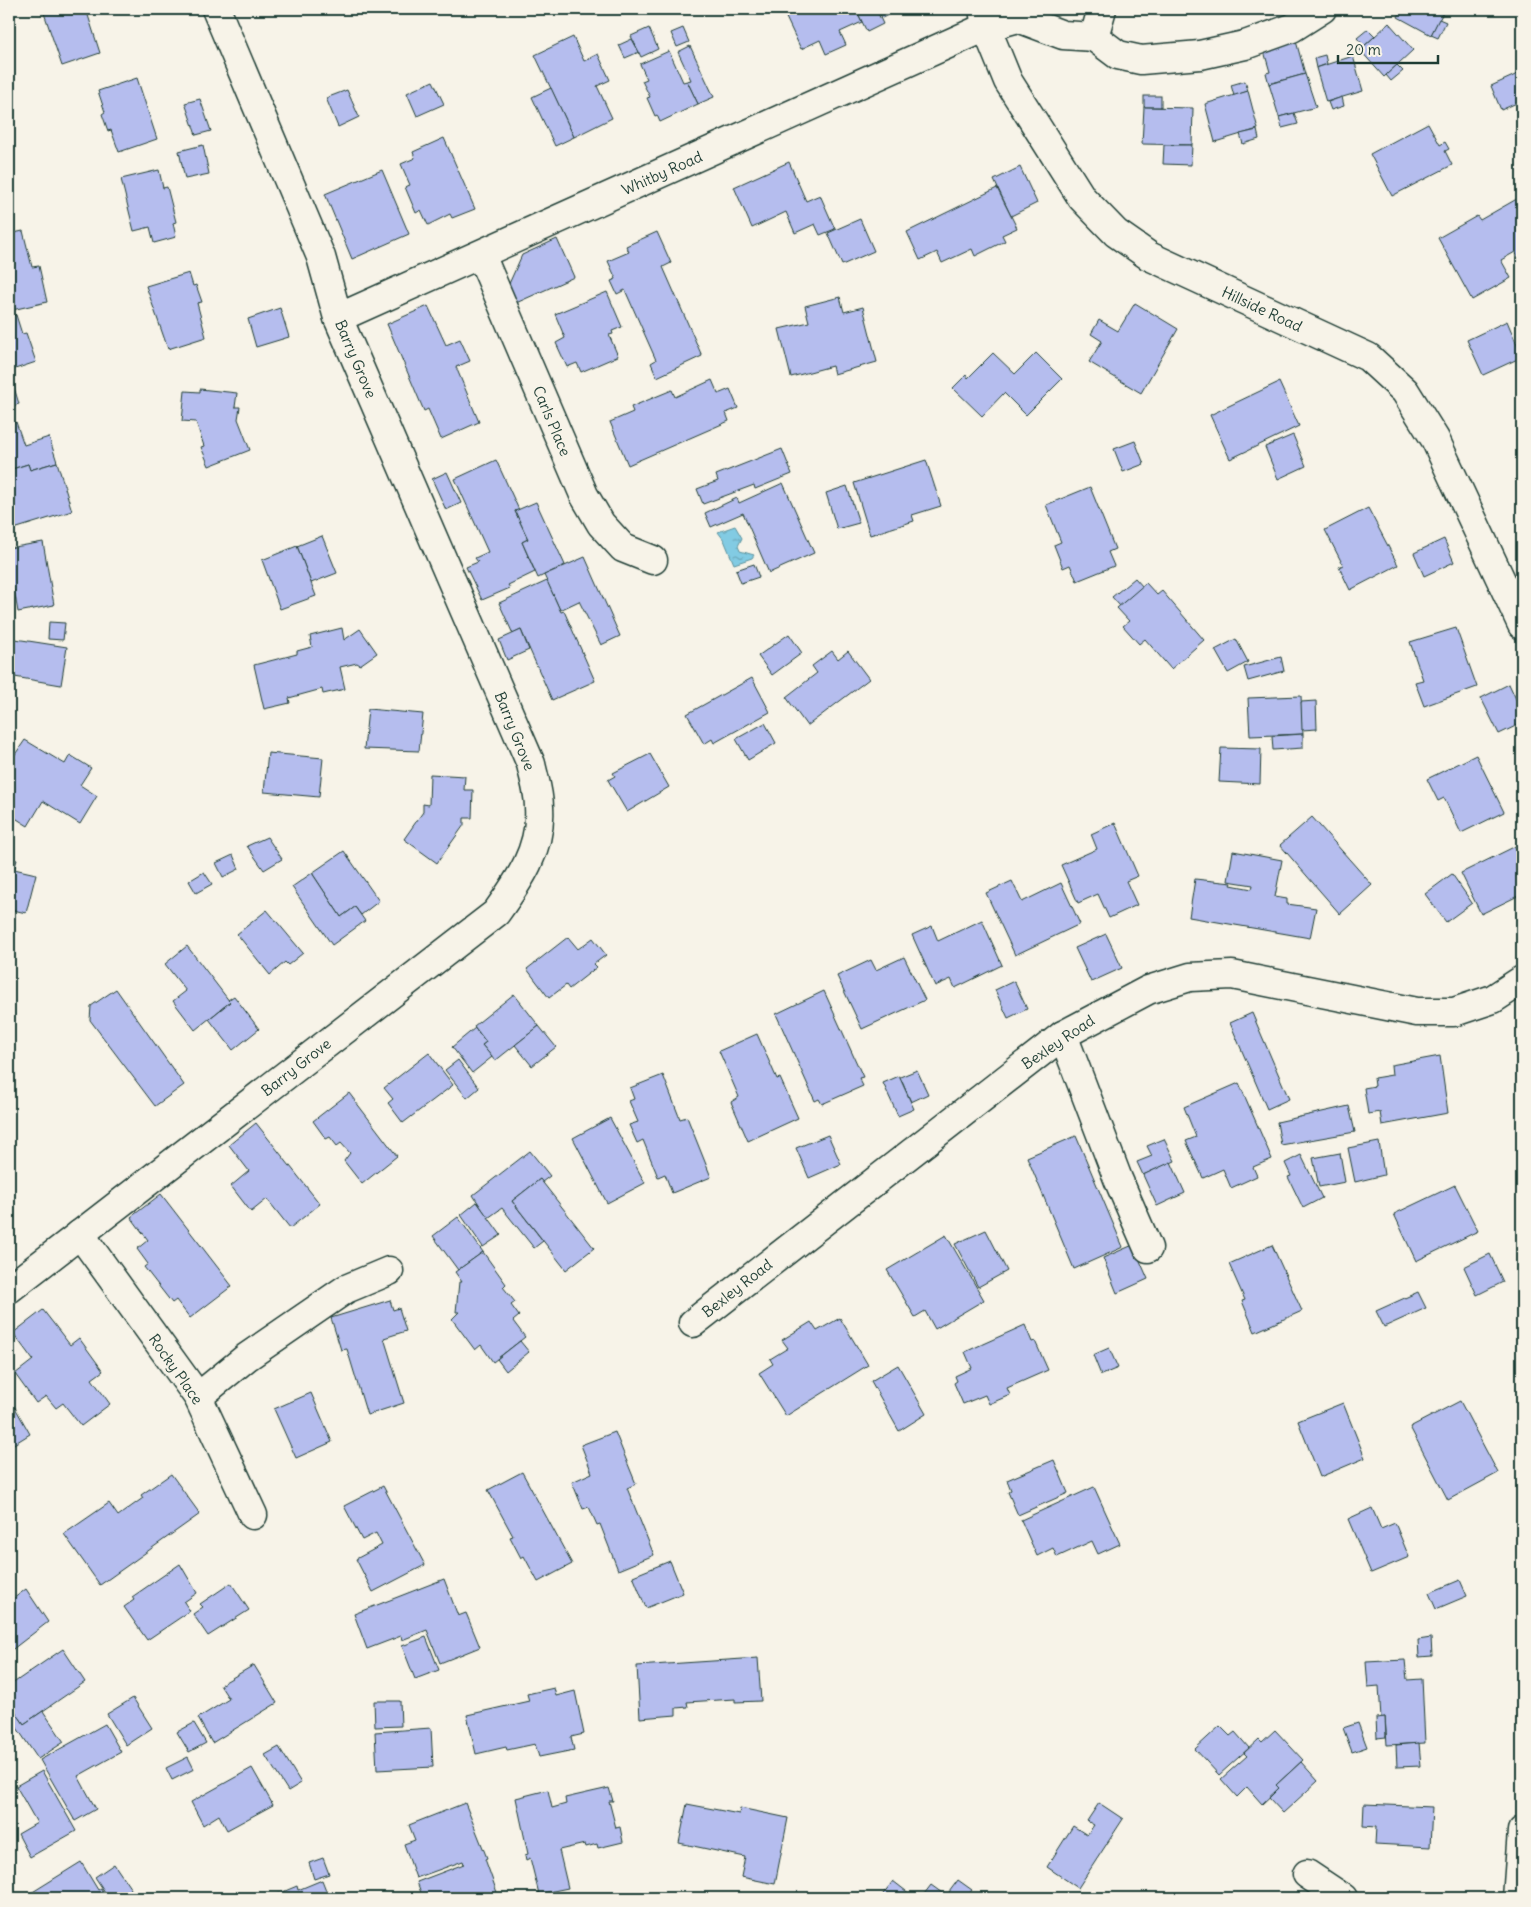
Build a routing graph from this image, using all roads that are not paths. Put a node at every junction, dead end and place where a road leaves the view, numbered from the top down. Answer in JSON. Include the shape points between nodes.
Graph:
{"nodes":[{"id":1,"x":216,"y":9,"type":"edge"},
{"id":2,"x":1102,"y":9,"type":"edge"},
{"id":3,"x":1322,"y":9,"type":"edge"},
{"id":4,"x":984,"y":18,"type":"edge"},
{"id":5,"x":1094,"y":37,"type":"junction"},
{"id":6,"x":481,"y":255,"type":"junction"},
{"id":7,"x":338,"y":318,"type":"junction"},
{"id":8,"x":653,"y":560,"type":"dead end"},
{"id":9,"x":1522,"y":626,"type":"edge"},
{"id":10,"x":1522,"y":980,"type":"edge"},
{"id":11,"x":1062,"y":1035,"type":"junction"},
{"id":12,"x":80,"y":1234,"type":"junction"},
{"id":13,"x":1148,"y":1248,"type":"dead end"},
{"id":14,"x":389,"y":1271,"type":"dead end"},
{"id":15,"x":9,"y":1289,"type":"edge"},
{"id":16,"x":693,"y":1323,"type":"dead end"},
{"id":17,"x":198,"y":1398,"type":"junction"},
{"id":18,"x":253,"y":1515,"type":"dead end"},
{"id":19,"x":1522,"y":1831,"type":"edge"},
{"id":20,"x":1307,"y":1874,"type":"dead end"},
{"id":21,"x":1343,"y":1898,"type":"edge"},
{"id":22,"x":1517,"y":1898,"type":"edge"}],
"edges":[{"from":1,"to":7,"type":"street","name":"Barry Grove","via":[[321,257]]},
{"from":2,"to":5,"type":"street"},
{"from":3,"to":5,"type":"street","via":[[1292,28],[1245,45],[1200,55],[1141,60],[1118,55]]},
{"from":4,"to":5,"type":"street","name":"Whitby Road","via":[[1018,18],[1064,35]]},
{"from":4,"to":6,"type":"street","name":"Whitby Road"},
{"from":4,"to":9,"type":"street","name":"Hillside Road","via":[[1008,81],[1082,198],[1116,233],[1149,256],[1368,357],[1405,391],[1435,439]]},
{"from":6,"to":7,"type":"street","name":"Whitby Road"},
{"from":6,"to":8,"type":"street","name":"Carls Place","via":[[584,495],[601,524],[623,548]]},
{"from":7,"to":12,"type":"street","name":"Barry Grove","via":[[531,764],[540,806],[538,838],[523,876],[496,913]]},
{"from":10,"to":11,"type":"street","name":"Bexley Road","via":[[1493,999],[1454,1012],[1417,1012],[1232,975],[1190,977],[1148,990]]},
{"from":11,"to":13,"type":"street"},
{"from":11,"to":16,"type":"street","name":"Bexley Road"},
{"from":12,"to":15,"type":"street","name":"Barry Grove"},
{"from":12,"to":17,"type":"street","name":"Rocky Place"},
{"from":14,"to":17,"type":"street","via":[[346,1289],[247,1357]]},
{"from":17,"to":18,"type":"street","name":"Rocky Place"},
{"from":19,"to":22,"type":"street"},
{"from":20,"to":21,"type":"street"}]}
